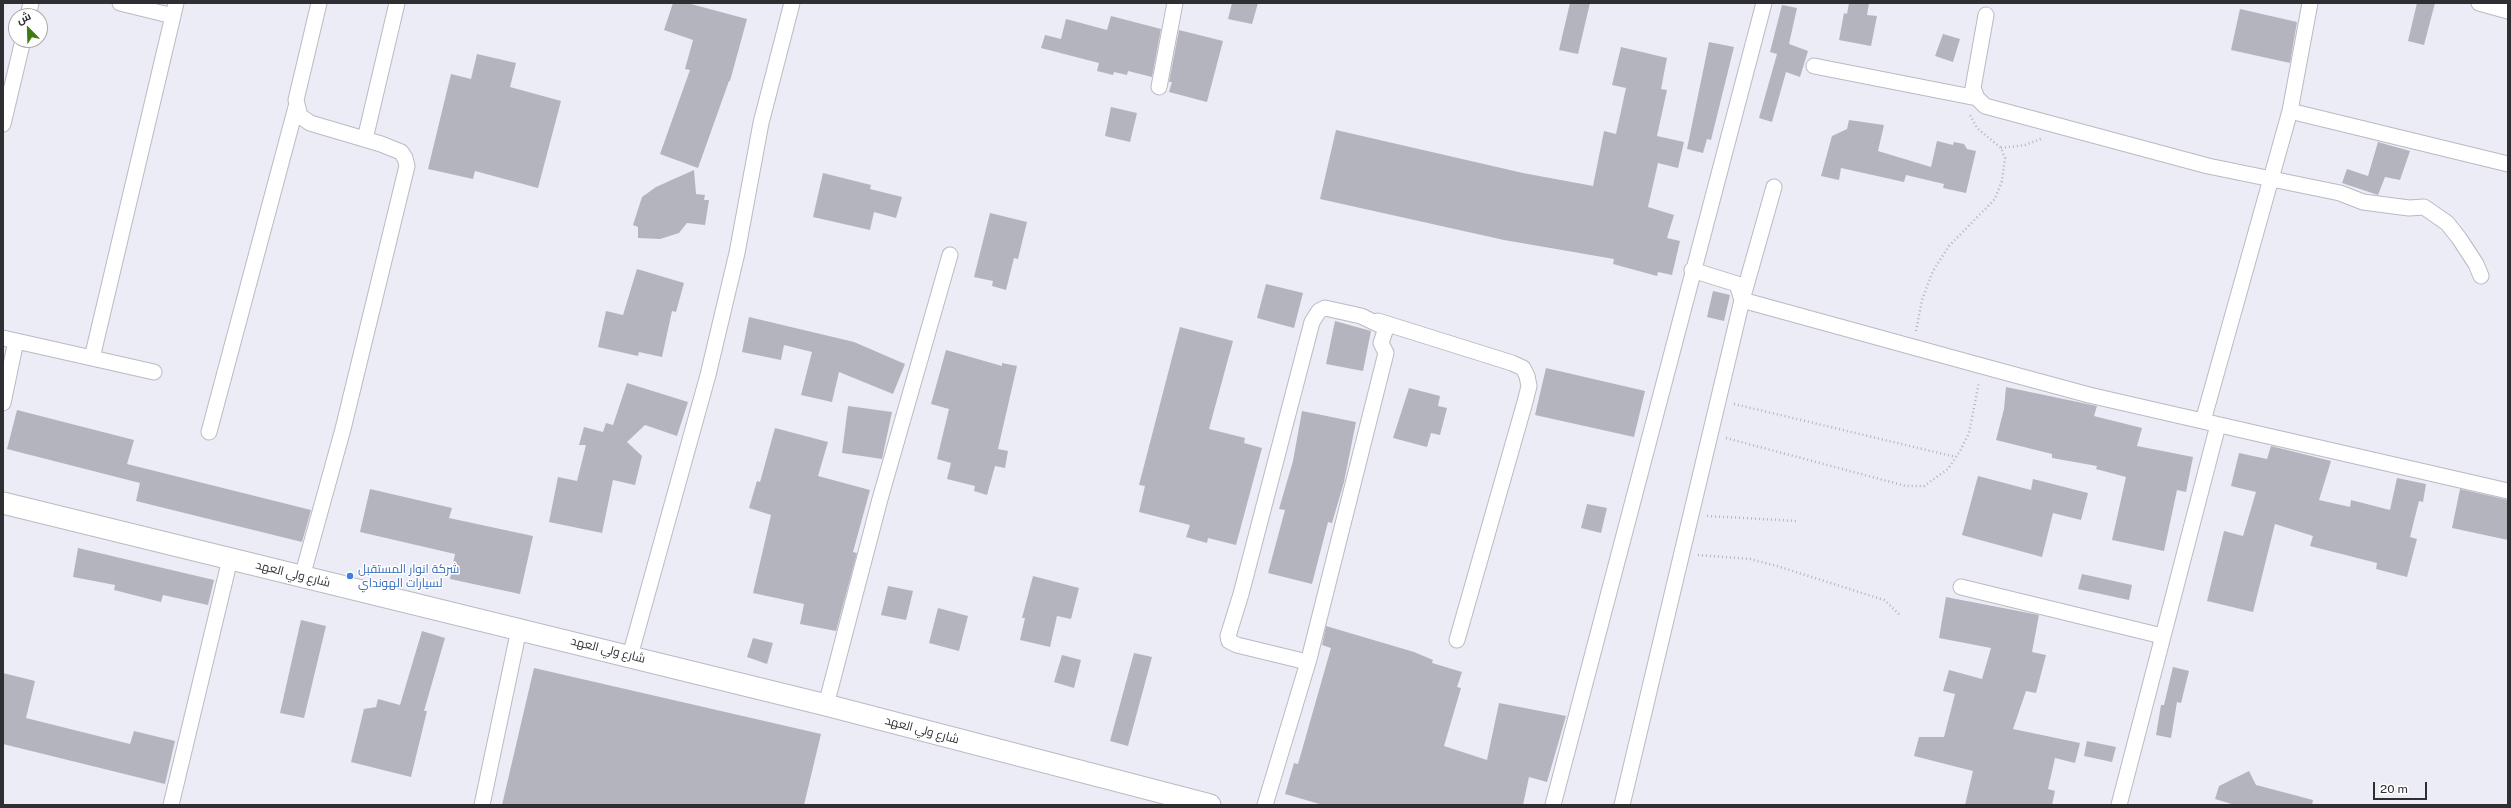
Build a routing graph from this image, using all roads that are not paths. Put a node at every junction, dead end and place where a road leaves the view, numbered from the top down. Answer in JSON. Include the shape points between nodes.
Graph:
{"nodes":[{"id":1,"x":120,"y":3,"type":"edge"},
{"id":2,"x":319,"y":3,"type":"edge"},
{"id":3,"x":397,"y":3,"type":"edge"},
{"id":4,"x":792,"y":3,"type":"edge"},
{"id":5,"x":1175,"y":3,"type":"edge"},
{"id":6,"x":1764,"y":3,"type":"edge"},
{"id":7,"x":2310,"y":3,"type":"edge"},
{"id":8,"x":2480,"y":3,"type":"edge"},
{"id":9,"x":175,"y":9,"type":"edge"},
{"id":10,"x":2508,"y":10,"type":"edge"},
{"id":11,"x":1986,"y":15,"type":"dead end"},
{"id":12,"x":21,"y":48,"type":"edge"},
{"id":13,"x":1814,"y":66,"type":"dead end"},
{"id":14,"x":1159,"y":87,"type":"dead end"},
{"id":15,"x":1972,"y":97,"type":"junction"},
{"id":16,"x":296,"y":107,"type":"junction"},
{"id":17,"x":2290,"y":111,"type":"junction"},
{"id":18,"x":3,"y":124,"type":"edge"},
{"id":19,"x":365,"y":139,"type":"junction"},
{"id":20,"x":2508,"y":164,"type":"edge"},
{"id":21,"x":2270,"y":179,"type":"junction"},
{"id":22,"x":1774,"y":187,"type":"dead end"},
{"id":23,"x":950,"y":255,"type":"dead end"},
{"id":24,"x":1692,"y":270,"type":"junction"},
{"id":25,"x":2481,"y":276,"type":"dead end"},
{"id":26,"x":1742,"y":300,"type":"junction"},
{"id":27,"x":1361,"y":316,"type":"junction"},
{"id":28,"x":10,"y":340,"type":"edge"},
{"id":29,"x":92,"y":358,"type":"junction"},
{"id":30,"x":154,"y":372,"type":"dead end"},
{"id":31,"x":3,"y":404,"type":"edge"},
{"id":32,"x":2203,"y":421,"type":"junction"},
{"id":33,"x":2218,"y":425,"type":"junction"},
{"id":34,"x":209,"y":432,"type":"dead end"},
{"id":35,"x":2508,"y":491,"type":"edge"},
{"id":36,"x":3,"y":503,"type":"edge"},
{"id":37,"x":230,"y":559,"type":"junction"},
{"id":38,"x":302,"y":577,"type":"junction"},
{"id":39,"x":1960,"y":587,"type":"dead end"},
{"id":40,"x":519,"y":629,"type":"junction"},
{"id":41,"x":2162,"y":636,"type":"junction"},
{"id":42,"x":1457,"y":640,"type":"dead end"},
{"id":43,"x":630,"y":656,"type":"junction"},
{"id":44,"x":1307,"y":662,"type":"junction"},
{"id":45,"x":826,"y":705,"type":"junction"},
{"id":46,"x":171,"y":805,"type":"edge"},
{"id":47,"x":482,"y":805,"type":"edge"},
{"id":48,"x":1210,"y":805,"type":"edge"},
{"id":49,"x":1265,"y":805,"type":"edge"},
{"id":50,"x":1553,"y":805,"type":"edge"},
{"id":51,"x":1622,"y":805,"type":"edge"},
{"id":52,"x":2119,"y":805,"type":"edge"}],
"edges":[{"from":1,"to":9,"type":"street"},
{"from":2,"to":16,"type":"street"},
{"from":3,"to":19,"type":"street"},
{"from":4,"to":43,"type":"street","via":[[761,123],[737,253],[708,375]]},
{"from":5,"to":14,"type":"street"},
{"from":6,"to":24,"type":"street"},
{"from":7,"to":17,"type":"street"},
{"from":8,"to":10,"type":"street"},
{"from":9,"to":29,"type":"street"},
{"from":11,"to":15,"type":"street"},
{"from":12,"to":18,"type":"street"},
{"from":13,"to":15,"type":"street"},
{"from":15,"to":21,"type":"street","via":[[1985,106],[2208,166]]},
{"from":16,"to":19,"type":"street","via":[[304,121]]},
{"from":16,"to":34,"type":"street"},
{"from":17,"to":20,"type":"street"},
{"from":17,"to":21,"type":"street"},
{"from":19,"to":38,"type":"street","via":[[401,152],[405,158],[406,172],[342,430]]},
{"from":21,"to":25,"type":"street","via":[[2340,193],[2380,205],[2424,207],[2447,223],[2476,264]]},
{"from":21,"to":32,"type":"street"},
{"from":22,"to":26,"type":"street"},
{"from":23,"to":45,"type":"street","via":[[880,499]]},
{"from":24,"to":26,"type":"street","via":[[1736,284]]},
{"from":24,"to":50,"type":"street"},
{"from":26,"to":32,"type":"street","via":[[2089,395]]},
{"from":26,"to":51,"type":"street"},
{"from":27,"to":42,"type":"street","via":[[1512,363],[1523,368],[1527,376],[1525,402]]},
{"from":27,"to":44,"type":"street","via":[[1386,328],[1381,343],[1386,353]]},
{"from":27,"to":44,"type":"street","via":[[1325,308],[1319,311],[1312,322],[1228,636],[1230,641],[1237,645]]},
{"from":28,"to":29,"type":"street"},
{"from":28,"to":31,"type":"street"},
{"from":29,"to":30,"type":"street"},
{"from":32,"to":33,"type":"street"},
{"from":33,"to":35,"type":"street"},
{"from":33,"to":41,"type":"street"},
{"from":36,"to":37,"type":"main road","name":"شارع ولي العهد"},
{"from":37,"to":38,"type":"main road","name":"شارع ولي العهد"},
{"from":37,"to":46,"type":"street"},
{"from":38,"to":40,"type":"main road","name":"شارع ولي العهد"},
{"from":39,"to":41,"type":"street"},
{"from":40,"to":43,"type":"main road","name":"شارع ولي العهد"},
{"from":40,"to":47,"type":"street"},
{"from":41,"to":52,"type":"street"},
{"from":43,"to":45,"type":"main road","name":"شارع ولي العهد"},
{"from":44,"to":49,"type":"street"},
{"from":45,"to":48,"type":"main road","name":"شارع ولي العهد"}]}
